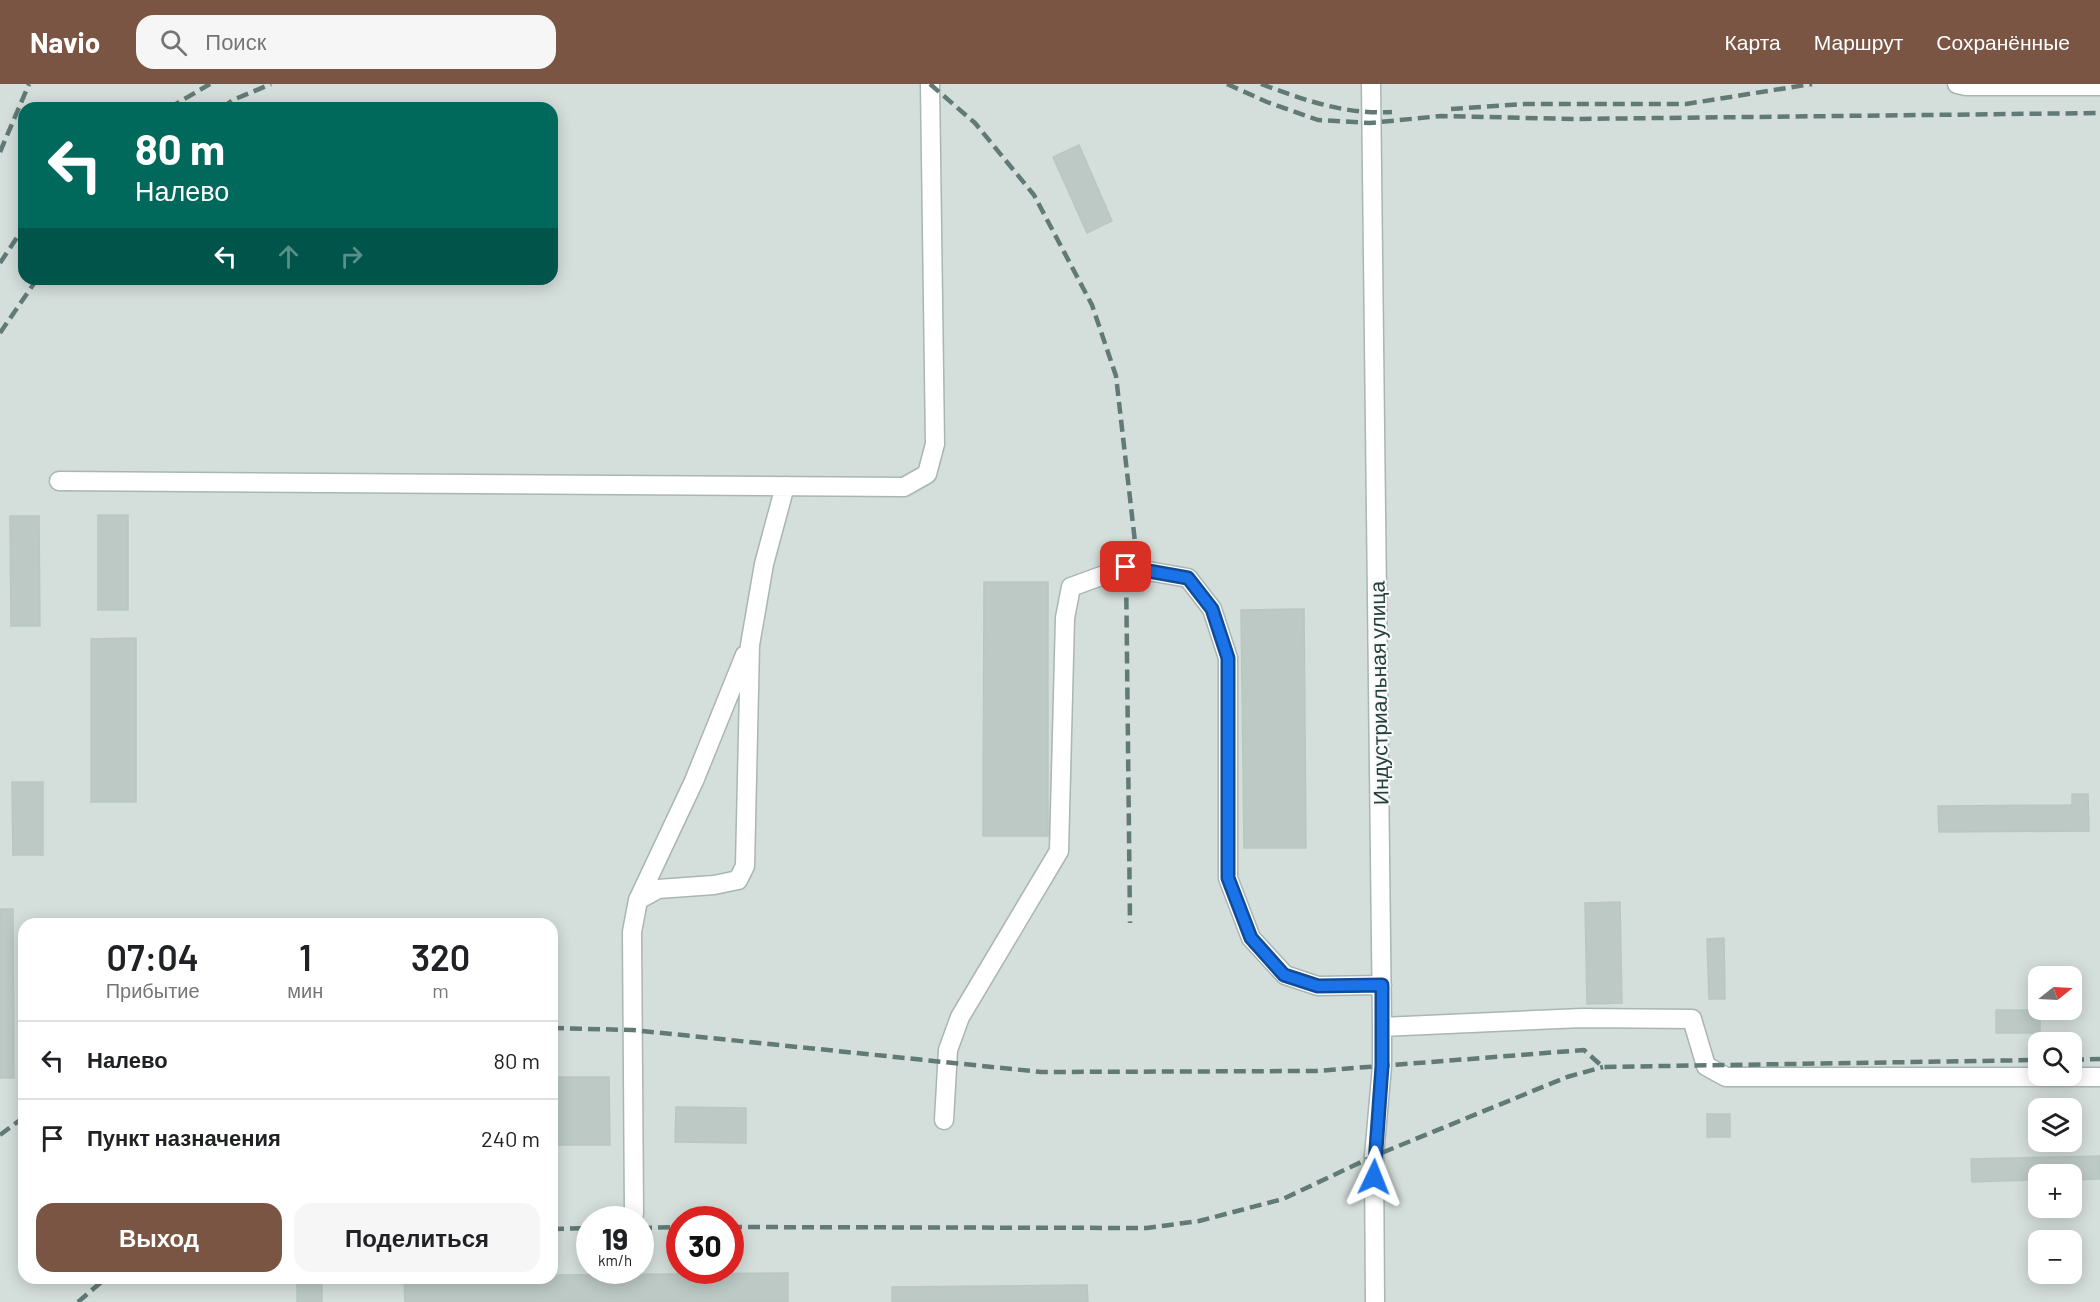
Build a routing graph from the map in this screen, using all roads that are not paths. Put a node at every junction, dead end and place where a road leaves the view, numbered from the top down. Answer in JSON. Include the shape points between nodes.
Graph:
{"nodes":[{"id":1,"x":930,"y":84,"type":"edge"},
{"id":2,"x":1371,"y":84,"type":"edge"},
{"id":3,"x":1957,"y":84,"type":"edge"},
{"id":4,"x":2100,"y":86,"type":"edge"},
{"id":5,"x":59,"y":481,"type":"dead end"},
{"id":6,"x":786,"y":486,"type":"junction"},
{"id":7,"x":750,"y":645,"type":"junction"},
{"id":8,"x":638,"y":900,"type":"junction"},
{"id":9,"x":1382,"y":985,"type":"junction"},
{"id":10,"x":1382,"y":1027,"type":"junction"},
{"id":11,"x":2100,"y":1077,"type":"edge"},
{"id":12,"x":944,"y":1120,"type":"dead end"},
{"id":13,"x":634,"y":1206,"type":"edge"},
{"id":14,"x":1375,"y":1302,"type":"edge"}],
"edges":[{"from":1,"to":6,"type":"street","via":[[935,444],[927,474],[904,487]]},
{"from":2,"to":9,"type":"street","name":"Индустриальная улица"},
{"from":3,"to":4,"type":"street"},
{"from":5,"to":6,"type":"street"},
{"from":6,"to":7,"type":"street","via":[[764,564]]},
{"from":7,"to":8,"type":"street","via":[[694,781]]},
{"from":7,"to":8,"type":"street","via":[[745,866],[738,880],[658,889]]},
{"from":8,"to":13,"type":"street","via":[[632,932]]},
{"from":9,"to":10,"type":"street","name":"Индустриальная улица"},
{"from":9,"to":12,"type":"street","via":[[1318,986],[1284,975],[1251,938],[1228,878],[1228,658],[1212,609],[1188,578],[1126,567],[1071,587],[1065,618],[1059,851],[960,1017],[948,1050]]},
{"from":10,"to":11,"type":"street","via":[[1582,1018],[1692,1019],[1706,1066],[1726,1077]]},
{"from":10,"to":14,"type":"street","name":"Индустриальная улица","via":[[1374,1156]]}]}
